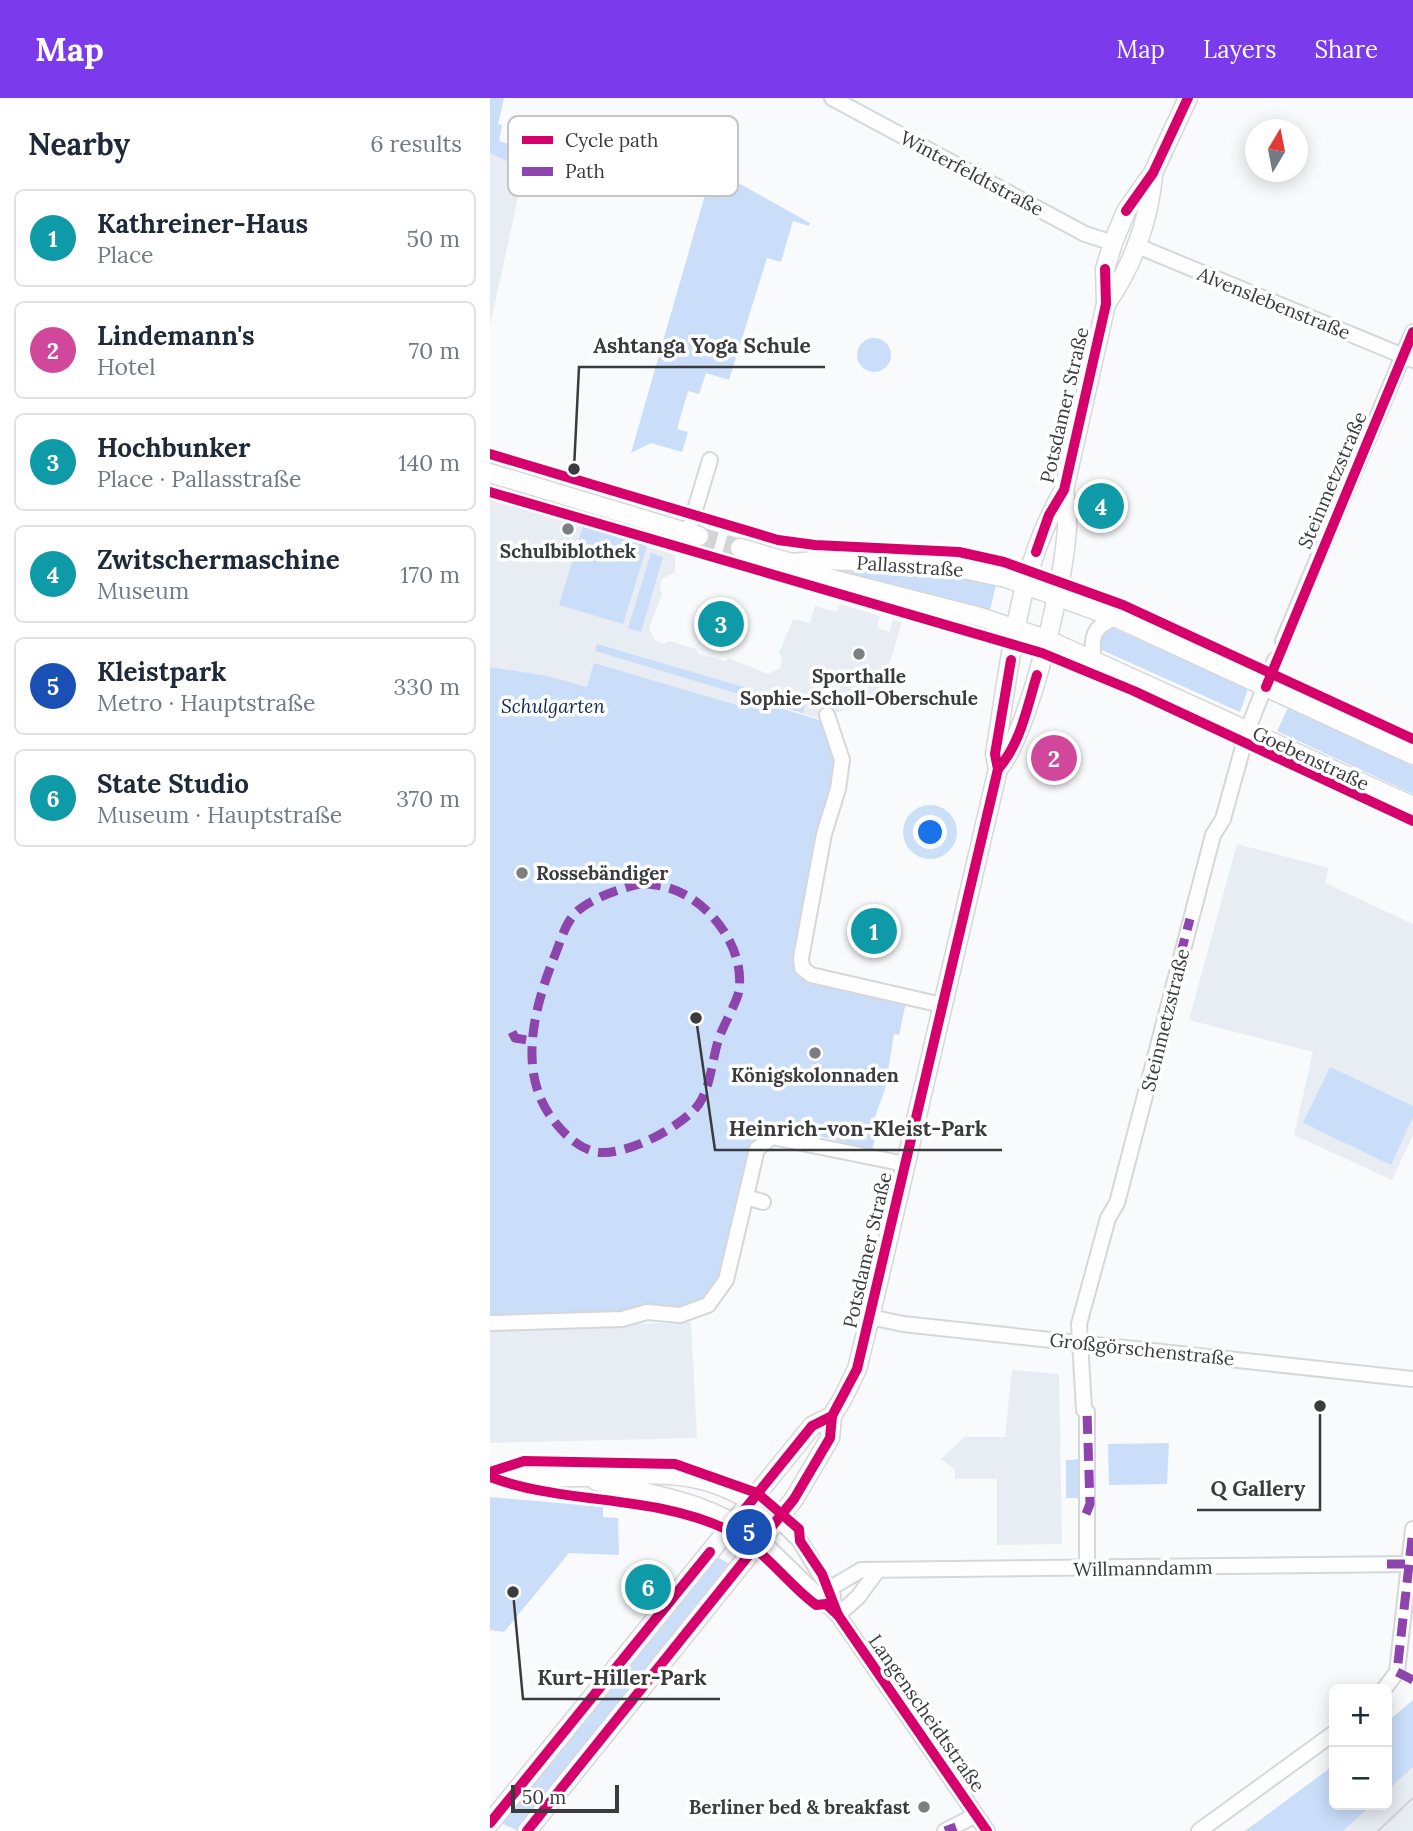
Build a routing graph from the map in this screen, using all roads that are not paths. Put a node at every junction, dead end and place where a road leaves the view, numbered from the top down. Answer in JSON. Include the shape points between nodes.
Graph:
{"nodes":[{"id":1,"x":832,"y":98,"type":"edge"},
{"id":2,"x":1188,"y":98,"type":"edge"},
{"id":3,"x":1153,"y":173,"type":"junction"},
{"id":4,"x":1113,"y":243,"type":"junction"},
{"id":5,"x":1135,"y":245,"type":"junction"},
{"id":6,"x":1106,"y":304,"type":"junction"},
{"id":7,"x":1413,"y":332,"type":"edge"},
{"id":8,"x":1408,"y":358,"type":"edge"},
{"id":9,"x":710,"y":460,"type":"dead end"},
{"id":10,"x":490,"y":473,"type":"edge"},
{"id":11,"x":1064,"y":491,"type":"junction"},
{"id":12,"x":693,"y":534,"type":"joint"},
{"id":13,"x":740,"y":548,"type":"tunnel mouth"},
{"id":14,"x":792,"y":563,"type":"junction"},
{"id":15,"x":1026,"y":585,"type":"junction"},
{"id":16,"x":1055,"y":595,"type":"junction"},
{"id":17,"x":1116,"y":618,"type":"junction"},
{"id":18,"x":1017,"y":629,"type":"junction"},
{"id":19,"x":1046,"y":639,"type":"junction"},
{"id":20,"x":1283,"y":641,"type":"dead end"},
{"id":21,"x":1094,"y":659,"type":"junction"},
{"id":22,"x":1275,"y":660,"type":"dead end"},
{"id":23,"x":1266,"y":687,"type":"junction"},
{"id":24,"x":827,"y":715,"type":"dead end"},
{"id":25,"x":1248,"y":729,"type":"junction"},
{"id":26,"x":1413,"y":755,"type":"edge"},
{"id":27,"x":998,"y":769,"type":"junction"},
{"id":28,"x":1413,"y":806,"type":"edge"},
{"id":29,"x":942,"y":1005,"type":"junction"},
{"id":30,"x":905,"y":1164,"type":"junction"},
{"id":31,"x":746,"y":1197,"type":"junction"},
{"id":32,"x":763,"y":1202,"type":"dead end"},
{"id":33,"x":870,"y":1317,"type":"junction"},
{"id":34,"x":490,"y":1323,"type":"edge"},
{"id":35,"x":1080,"y":1343,"type":"junction"},
{"id":36,"x":1413,"y":1378,"type":"edge"},
{"id":37,"x":832,"y":1416,"type":"junction"},
{"id":38,"x":490,"y":1474,"type":"edge"},
{"id":39,"x":580,"y":1477,"type":"junction"},
{"id":40,"x":752,"y":1499,"type":"junction"},
{"id":41,"x":779,"y":1520,"type":"junction"},
{"id":42,"x":734,"y":1521,"type":"junction"},
{"id":43,"x":1413,"y":1529,"type":"edge"},
{"id":44,"x":762,"y":1541,"type":"junction"},
{"id":45,"x":1409,"y":1563,"type":"junction"},
{"id":46,"x":1087,"y":1569,"type":"junction"},
{"id":47,"x":878,"y":1570,"type":"junction"},
{"id":48,"x":829,"y":1589,"type":"junction"},
{"id":49,"x":826,"y":1604,"type":"junction"},
{"id":50,"x":838,"y":1615,"type":"junction"},
{"id":51,"x":1388,"y":1684,"type":"edge"},
{"id":52,"x":1329,"y":1737,"type":"edge"},
{"id":53,"x":976,"y":1815,"type":"junction"},
{"id":54,"x":490,"y":1823,"type":"edge"},
{"id":55,"x":527,"y":1831,"type":"edge"},
{"id":56,"x":945,"y":1831,"type":"edge"},
{"id":57,"x":987,"y":1831,"type":"edge"},
{"id":58,"x":1199,"y":1831,"type":"edge"}],
"edges":[{"from":1,"to":4,"type":"street","name":"Winterfeldtstraße","via":[[1085,234]]},
{"from":2,"to":3,"type":"main road","name":"Potsdamer Straße"},
{"from":3,"to":4,"type":"main road","name":"Potsdamer Straße","via":[[1126,211]]},
{"from":3,"to":5,"type":"main road","name":"Potsdamer Straße","via":[[1150,207]]},
{"from":4,"to":6,"type":"main road","name":"Potsdamer Straße","via":[[1105,269]]},
{"from":5,"to":6,"type":"main road","name":"Potsdamer Straße","via":[[1125,277]]},
{"from":5,"to":8,"type":"street","name":"Alvenslebenstraße"},
{"from":6,"to":11,"type":"main road","name":"Potsdamer Straße"},
{"from":7,"to":8,"type":"street","name":"Steinmetzstraße"},
{"from":8,"to":20,"type":"street","name":"Steinmetzstraße"},
{"from":9,"to":12,"type":"street"},
{"from":10,"to":12,"type":"main road"},
{"from":11,"to":15,"type":"main road","name":"Potsdamer Straße","via":[[1049,516]]},
{"from":11,"to":16,"type":"main road","name":"Potsdamer Straße","via":[[1067,519]]},
{"from":13,"to":14,"type":"main road","name":"Pallasstraße"},
{"from":14,"to":15,"type":"main road","name":"Pallasstraße","via":[[940,564]]},
{"from":14,"to":18,"type":"main road","name":"Pallasstraße","via":[[816,575]]},
{"from":15,"to":16,"type":"main road"},
{"from":15,"to":18,"type":"main road","name":"Potsdamer Straße"},
{"from":16,"to":17,"type":"main road"},
{"from":16,"to":19,"type":"main road","name":"Potsdamer Straße"},
{"from":17,"to":21,"type":"street","via":[[1095,630]]},
{"from":17,"to":23,"type":"main road"},
{"from":18,"to":19,"type":"main road","name":"Goebenstraße"},
{"from":18,"to":27,"type":"main road","name":"Potsdamer Straße","via":[[995,754]]},
{"from":19,"to":21,"type":"main road","name":"Goebenstraße"},
{"from":19,"to":27,"type":"main road","name":"Potsdamer Straße","via":[[1020,731],[1010,756]]},
{"from":21,"to":25,"type":"main road","name":"Goebenstraße"},
{"from":22,"to":23,"type":"street","name":"Steinmetzstraße"},
{"from":23,"to":25,"type":"street","name":"Steinmetzstraße"},
{"from":23,"to":26,"type":"main road"},
{"from":24,"to":29,"type":"street","via":[[842,760],[815,876],[802,968],[811,975]]},
{"from":25,"to":28,"type":"main road","name":"Goebenstraße"},
{"from":25,"to":35,"type":"street","name":"Steinmetzstraße","via":[[1223,819],[1213,835],[1117,1203],[1108,1218],[1079,1324]]},
{"from":27,"to":29,"type":"main road","name":"Potsdamer Straße"},
{"from":29,"to":30,"type":"main road","name":"Potsdamer Straße"},
{"from":30,"to":31,"type":"street","via":[[772,1138],[757,1149]]},
{"from":30,"to":33,"type":"main road","name":"Potsdamer Straße"},
{"from":31,"to":32,"type":"street"},
{"from":31,"to":34,"type":"street","via":[[729,1282],[708,1306],[694,1313]]},
{"from":33,"to":35,"type":"street","name":"Großgörschenstraße"},
{"from":33,"to":37,"type":"main road","name":"Potsdamer Straße","via":[[857,1369]]},
{"from":35,"to":36,"type":"street","name":"Großgörschenstraße"},
{"from":35,"to":46,"type":"street","name":"Steinmetzstraße","via":[[1090,1504],[1086,1514]]},
{"from":37,"to":40,"type":"main road","name":"Potsdamer Straße","via":[[812,1426]]},
{"from":37,"to":41,"type":"main road","via":[[830,1438]]},
{"from":38,"to":39,"type":"main road"},
{"from":39,"to":40,"type":"main road","via":[[682,1475]]},
{"from":39,"to":42,"type":"main road","via":[[692,1503]]},
{"from":40,"to":41,"type":"main road"},
{"from":40,"to":42,"type":"main road","name":"Potsdamer Straße"},
{"from":41,"to":44,"type":"main road"},
{"from":41,"to":48,"type":"street","name":"Langenscheidtstraße","via":[[800,1541]]},
{"from":42,"to":44,"type":"main road"},
{"from":42,"to":54,"type":"main road","name":"Potsdamer Straße"},
{"from":43,"to":45,"type":"street"},
{"from":44,"to":49,"type":"street","name":"Langenscheidtstraße"},
{"from":44,"to":55,"type":"main road"},
{"from":45,"to":46,"type":"street","name":"Willmanndamm"},
{"from":45,"to":51,"type":"street","via":[[1397,1672]]},
{"from":46,"to":47,"type":"street","name":"Willmanndamm"},
{"from":47,"to":48,"type":"street","name":"Willmanndamm","via":[[861,1570]]},
{"from":47,"to":50,"type":"street"},
{"from":48,"to":49,"type":"street"},
{"from":48,"to":50,"type":"street","name":"Langenscheidtstraße"},
{"from":49,"to":50,"type":"street","name":"Langenscheidtstraße"},
{"from":50,"to":53,"type":"street","name":"Langenscheidtstraße"},
{"from":52,"to":58,"type":"street"},
{"from":53,"to":56,"type":"street"},
{"from":53,"to":57,"type":"street","name":"Langenscheidtstraße"}]}
